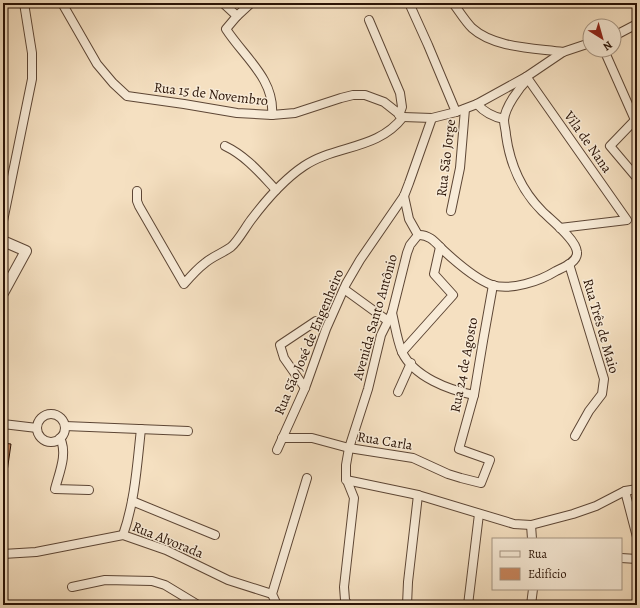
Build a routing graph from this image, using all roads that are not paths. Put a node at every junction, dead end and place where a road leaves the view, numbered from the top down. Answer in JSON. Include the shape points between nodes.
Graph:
{"nodes":[{"id":1,"x":24,"y":3,"type":"edge"},
{"id":2,"x":62,"y":3,"type":"edge"},
{"id":3,"x":223,"y":3,"type":"edge"},
{"id":4,"x":251,"y":3,"type":"edge"},
{"id":5,"x":408,"y":3,"type":"edge"},
{"id":6,"x":454,"y":3,"type":"edge"},
{"id":7,"x":237,"y":16,"type":"junction"},
{"id":8,"x":368,"y":20,"type":"dead end"},
{"id":9,"x":637,"y":24,"type":"edge"},
{"id":10,"x":622,"y":32,"type":"edge"},
{"id":11,"x":582,"y":46,"type":"edge"},
{"id":12,"x":563,"y":52,"type":"junction"},
{"id":13,"x":608,"y":58,"type":"edge"},
{"id":14,"x":527,"y":78,"type":"junction"},
{"id":15,"x":477,"y":104,"type":"junction"},
{"id":16,"x":465,"y":109,"type":"junction"},
{"id":17,"x":456,"y":112,"type":"junction"},
{"id":18,"x":272,"y":115,"type":"junction"},
{"id":19,"x":401,"y":116,"type":"junction"},
{"id":20,"x":432,"y":118,"type":"junction"},
{"id":21,"x":636,"y":119,"type":"edge"},
{"id":22,"x":504,"y":120,"type":"junction"},
{"id":23,"x":225,"y":146,"type":"dead end"},
{"id":24,"x":637,"y":178,"type":"edge"},
{"id":25,"x":276,"y":190,"type":"junction"},
{"id":26,"x":138,"y":192,"type":"dead end"},
{"id":27,"x":404,"y":196,"type":"junction"},
{"id":28,"x":452,"y":211,"type":"dead end"},
{"id":29,"x":3,"y":221,"type":"edge"},
{"id":30,"x":560,"y":228,"type":"junction"},
{"id":31,"x":418,"y":235,"type":"junction"},
{"id":32,"x":3,"y":241,"type":"edge"},
{"id":33,"x":440,"y":247,"type":"junction"},
{"id":34,"x":569,"y":264,"type":"junction"},
{"id":35,"x":493,"y":285,"type":"junction"},
{"id":36,"x":344,"y":289,"type":"junction"},
{"id":37,"x":3,"y":293,"type":"edge"},
{"id":38,"x":392,"y":313,"type":"junction"},
{"id":39,"x":316,"y":321,"type":"dead end"},
{"id":40,"x":388,"y":321,"type":"junction"},
{"id":41,"x":402,"y":352,"type":"junction"},
{"id":42,"x":411,"y":363,"type":"junction"},
{"id":43,"x":305,"y":388,"type":"junction"},
{"id":44,"x":398,"y":392,"type":"dead end"},
{"id":45,"x":474,"y":395,"type":"junction"},
{"id":46,"x":3,"y":424,"type":"edge"},
{"id":47,"x":65,"y":426,"type":"junction"},
{"id":48,"x":37,"y":428,"type":"junction"},
{"id":49,"x":141,"y":429,"type":"junction"},
{"id":50,"x":188,"y":431,"type":"dead end"},
{"id":51,"x":575,"y":436,"type":"dead end"},
{"id":52,"x":60,"y":438,"type":"junction"},
{"id":53,"x":282,"y":438,"type":"junction"},
{"id":54,"x":349,"y":448,"type":"junction"},
{"id":55,"x":276,"y":450,"type":"dead end"},
{"id":56,"x":307,"y":478,"type":"dead end"},
{"id":57,"x":346,"y":480,"type":"junction"},
{"id":58,"x":481,"y":483,"type":"joint"},
{"id":59,"x":637,"y":489,"type":"edge"},
{"id":60,"x":89,"y":490,"type":"dead end"},
{"id":61,"x":625,"y":491,"type":"junction"},
{"id":62,"x":418,"y":494,"type":"junction"},
{"id":63,"x":132,"y":502,"type":"junction"},
{"id":64,"x":480,"y":514,"type":"junction"},
{"id":65,"x":531,"y":525,"type":"junction"},
{"id":66,"x":123,"y":535,"type":"junction"},
{"id":67,"x":215,"y":535,"type":"dead end"},
{"id":68,"x":637,"y":537,"type":"edge"},
{"id":69,"x":532,"y":538,"type":"edge"},
{"id":70,"x":3,"y":554,"type":"edge"},
{"id":71,"x":622,"y":558,"type":"edge"},
{"id":72,"x":637,"y":559,"type":"edge"},
{"id":73,"x":72,"y":587,"type":"dead end"},
{"id":74,"x":532,"y":590,"type":"edge"},
{"id":75,"x":272,"y":594,"type":"junction"},
{"id":76,"x":347,"y":602,"type":"edge"},
{"id":77,"x":198,"y":605,"type":"edge"},
{"id":78,"x":277,"y":605,"type":"edge"},
{"id":79,"x":407,"y":605,"type":"edge"},
{"id":80,"x":468,"y":605,"type":"edge"},
{"id":81,"x":531,"y":605,"type":"edge"}],
"edges":[{"from":1,"to":29,"type":"street","via":[[32,53],[32,79]]},
{"from":2,"to":18,"type":"street","name":"Rua 15 de Novembro","via":[[97,64],[127,96],[237,113]]},
{"from":3,"to":7,"type":"street"},
{"from":4,"to":7,"type":"street"},
{"from":5,"to":17,"type":"street"},
{"from":6,"to":12,"type":"street","via":[[471,27],[483,36],[496,41]]},
{"from":7,"to":18,"type":"street","via":[[226,28],[268,87],[273,106]]},
{"from":8,"to":19,"type":"street","via":[[400,94]]},
{"from":9,"to":10,"type":"street"},
{"from":11,"to":12,"type":"street"},
{"from":12,"to":14,"type":"street"},
{"from":13,"to":21,"type":"street"},
{"from":14,"to":15,"type":"street"},
{"from":14,"to":22,"type":"street","via":[[511,101]]},
{"from":14,"to":30,"type":"street","name":"Vila de Nana","via":[[627,220]]},
{"from":15,"to":16,"type":"street"},
{"from":15,"to":22,"type":"street","via":[[488,114]]},
{"from":16,"to":17,"type":"street"},
{"from":16,"to":28,"type":"street","name":"Rua São Jorge","via":[[460,168]]},
{"from":17,"to":20,"type":"street"},
{"from":18,"to":19,"type":"street","name":"Rua 15 de Novembro","via":[[295,113],[353,95],[365,95],[388,104]]},
{"from":19,"to":20,"type":"street"},
{"from":19,"to":25,"type":"street","via":[[397,125],[383,135],[305,165]]},
{"from":20,"to":27,"type":"street","name":"Rua São José de Engenheiro"},
{"from":21,"to":24,"type":"street","via":[[610,146]]},
{"from":22,"to":30,"type":"street","via":[[508,146],[519,179],[541,210]]},
{"from":23,"to":25,"type":"street","via":[[236,151]]},
{"from":25,"to":26,"type":"street","via":[[232,246],[205,263],[184,284],[138,206]]},
{"from":27,"to":31,"type":"street","via":[[409,219]]},
{"from":27,"to":36,"type":"street","name":"Rua São José de Engenheiro","via":[[360,260]]},
{"from":30,"to":34,"type":"street","via":[[572,240],[577,252],[576,258]]},
{"from":31,"to":33,"type":"street","via":[[427,236]]},
{"from":31,"to":38,"type":"street","name":"Avenida Santo Antônio","via":[[406,253]]},
{"from":32,"to":37,"type":"street","via":[[26,251]]},
{"from":33,"to":35,"type":"street","via":[[470,273]]},
{"from":33,"to":41,"type":"street","via":[[434,274],[453,295]]},
{"from":34,"to":35,"type":"street","via":[[540,280],[508,286]]},
{"from":34,"to":51,"type":"street","name":"Rua Três de Maio","via":[[604,379],[602,394]]},
{"from":35,"to":45,"type":"street","name":"Rua 24 de Agosto"},
{"from":36,"to":40,"type":"street"},
{"from":36,"to":43,"type":"street","name":"Rua São José de Engenheiro","via":[[326,329]]},
{"from":38,"to":40,"type":"street","name":"Avenida Santo Antônio"},
{"from":38,"to":41,"type":"street"},
{"from":39,"to":43,"type":"street","via":[[280,345],[284,358]]},
{"from":40,"to":54,"type":"street","name":"Avenida Santo Antônio","via":[[381,335],[368,389]]},
{"from":41,"to":42,"type":"street"},
{"from":42,"to":44,"type":"street"},
{"from":42,"to":45,"type":"street","via":[[442,386]]},
{"from":43,"to":53,"type":"street","name":"Rua São José de Engenheiro"},
{"from":45,"to":58,"type":"street","name":"Rua 24 de Agosto","via":[[459,449],[490,460]]},
{"from":46,"to":48,"type":"street"},
{"from":47,"to":48,"type":"street","via":[[59,416],[48,414],[41,417]]},
{"from":47,"to":49,"type":"street"},
{"from":47,"to":52,"type":"street"},
{"from":48,"to":52,"type":"street","via":[[40,436],[47,441],[52,442]]},
{"from":49,"to":50,"type":"street"},
{"from":49,"to":63,"type":"street"},
{"from":52,"to":60,"type":"street","via":[[64,454],[55,489]]},
{"from":53,"to":54,"type":"street","name":"Rua Carla","via":[[312,438]]},
{"from":53,"to":55,"type":"street","name":"Rua São José de Engenheiro"},
{"from":54,"to":57,"type":"street","name":"Avenida Santo Antônio"},
{"from":54,"to":58,"type":"street","name":"Rua Carla","via":[[413,458],[461,478]]},
{"from":56,"to":75,"type":"street"},
{"from":57,"to":62,"type":"street"},
{"from":57,"to":76,"type":"street","via":[[354,498],[344,587]]},
{"from":59,"to":61,"type":"street"},
{"from":61,"to":65,"type":"street","via":[[596,506]]},
{"from":61,"to":68,"type":"street"},
{"from":62,"to":64,"type":"street"},
{"from":62,"to":79,"type":"street"},
{"from":63,"to":66,"type":"street"},
{"from":63,"to":67,"type":"street"},
{"from":64,"to":65,"type":"street","via":[[514,524]]},
{"from":64,"to":80,"type":"street"},
{"from":65,"to":69,"type":"street"},
{"from":66,"to":70,"type":"street","name":"Rua Alvorada","via":[[36,552]]},
{"from":66,"to":75,"type":"street","name":"Rua Alvorada","via":[[166,550],[228,580]]},
{"from":71,"to":72,"type":"street"},
{"from":73,"to":77,"type":"street","via":[[105,580],[152,581],[165,585]]},
{"from":74,"to":81,"type":"street"},
{"from":75,"to":78,"type":"street"}]}
